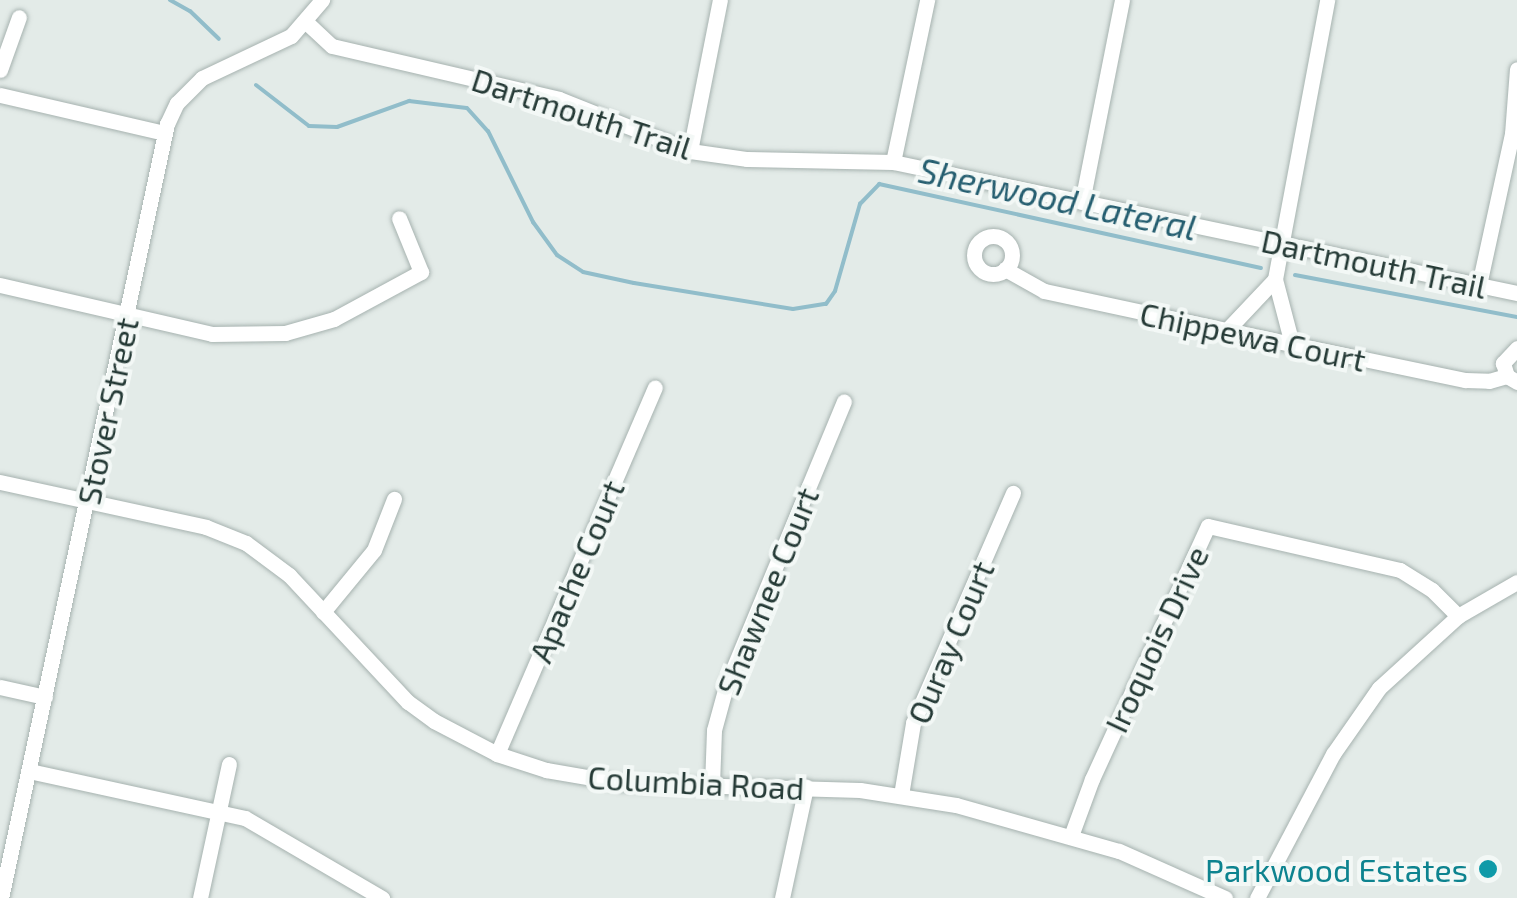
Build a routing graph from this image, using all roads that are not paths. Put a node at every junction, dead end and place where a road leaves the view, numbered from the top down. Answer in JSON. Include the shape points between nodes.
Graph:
{"nodes":[{"id":1,"x":322,"y":0,"type":"edge"},
{"id":2,"x":720,"y":0,"type":"edge"},
{"id":3,"x":926,"y":0,"type":"edge"},
{"id":4,"x":1122,"y":0,"type":"edge"},
{"id":5,"x":1327,"y":0,"type":"edge"},
{"id":6,"x":19,"y":17,"type":"dead end"},
{"id":7,"x":306,"y":22,"type":"junction"},
{"id":8,"x":0,"y":70,"type":"edge"},
{"id":9,"x":1517,"y":70,"type":"edge"},
{"id":10,"x":0,"y":94,"type":"edge"},
{"id":11,"x":165,"y":133,"type":"junction"},
{"id":12,"x":690,"y":151,"type":"junction"},
{"id":13,"x":892,"y":162,"type":"junction"},
{"id":14,"x":1082,"y":202,"type":"junction"},
{"id":15,"x":399,"y":218,"type":"dead end"},
{"id":16,"x":1282,"y":244,"type":"junction"},
{"id":17,"x":1005,"y":269,"type":"dead end"},
{"id":18,"x":1274,"y":279,"type":"junction"},
{"id":19,"x":0,"y":285,"type":"edge"},
{"id":20,"x":1479,"y":286,"type":"junction"},
{"id":21,"x":1517,"y":293,"type":"edge"},
{"id":22,"x":128,"y":314,"type":"junction"},
{"id":23,"x":1227,"y":330,"type":"junction"},
{"id":24,"x":1292,"y":344,"type":"junction"},
{"id":25,"x":1517,"y":348,"type":"edge"},
{"id":26,"x":1512,"y":379,"type":"edge"},
{"id":27,"x":655,"y":388,"type":"dead end"},
{"id":28,"x":844,"y":402,"type":"dead end"},
{"id":29,"x":0,"y":482,"type":"edge"},
{"id":30,"x":1013,"y":493,"type":"dead end"},
{"id":31,"x":394,"y":499,"type":"dead end"},
{"id":32,"x":88,"y":501,"type":"junction"},
{"id":33,"x":1517,"y":582,"type":"edge"},
{"id":34,"x":324,"y":612,"type":"junction"},
{"id":35,"x":1458,"y":616,"type":"junction"},
{"id":36,"x":0,"y":687,"type":"edge"},
{"id":37,"x":45,"y":697,"type":"junction"},
{"id":38,"x":497,"y":754,"type":"junction"},
{"id":39,"x":229,"y":764,"type":"dead end"},
{"id":40,"x":29,"y":771,"type":"junction"},
{"id":41,"x":712,"y":785,"type":"junction"},
{"id":42,"x":806,"y":787,"type":"junction"},
{"id":43,"x":901,"y":795,"type":"junction"},
{"id":44,"x":219,"y":810,"type":"junction"},
{"id":45,"x":1071,"y":836,"type":"junction"},
{"id":46,"x":2,"y":891,"type":"edge"},
{"id":47,"x":200,"y":898,"type":"edge"},
{"id":48,"x":382,"y":898,"type":"edge"},
{"id":49,"x":782,"y":898,"type":"edge"},
{"id":50,"x":1225,"y":898,"type":"edge"},
{"id":51,"x":1257,"y":898,"type":"edge"}],
"edges":[{"from":1,"to":7,"type":"street","name":"Stover Street"},
{"from":2,"to":12,"type":"street"},
{"from":3,"to":13,"type":"street"},
{"from":4,"to":14,"type":"street"},
{"from":5,"to":16,"type":"street"},
{"from":6,"to":8,"type":"street"},
{"from":7,"to":11,"type":"street","name":"Stover Street","via":[[291,36],[202,78],[177,103]]},
{"from":7,"to":12,"type":"street","name":"Dartmouth Trail","via":[[332,46],[558,99]]},
{"from":9,"to":20,"type":"street","via":[[1512,134]]},
{"from":10,"to":11,"type":"street"},
{"from":11,"to":22,"type":"street","name":"Stover Street"},
{"from":12,"to":13,"type":"street","name":"Dartmouth Trail"},
{"from":13,"to":14,"type":"street","name":"Dartmouth Trail"},
{"from":14,"to":16,"type":"street","name":"Dartmouth Trail"},
{"from":15,"to":22,"type":"street","via":[[421,272],[308,328],[239,336]]},
{"from":16,"to":18,"type":"street"},
{"from":16,"to":20,"type":"street","name":"Dartmouth Trail"},
{"from":17,"to":23,"type":"street","name":"Chippewa Court","via":[[1044,291]]},
{"from":18,"to":23,"type":"street"},
{"from":18,"to":24,"type":"street"},
{"from":19,"to":22,"type":"street"},
{"from":20,"to":21,"type":"street","name":"Dartmouth Trail"},
{"from":22,"to":32,"type":"street","name":"Stover Street"},
{"from":23,"to":24,"type":"street","name":"Chippewa Court"},
{"from":24,"to":26,"type":"street","name":"Chippewa Court","via":[[1465,380]]},
{"from":25,"to":26,"type":"street","name":"Chippewa Court","via":[[1505,357]]},
{"from":27,"to":38,"type":"street","name":"Apache Court"},
{"from":28,"to":41,"type":"street","name":"Shawnee Court","via":[[726,686],[714,730]]},
{"from":29,"to":32,"type":"street","name":"Columbia Road"},
{"from":30,"to":43,"type":"street","name":"Ouray Court","via":[[912,723]]},
{"from":31,"to":34,"type":"street","via":[[374,550]]},
{"from":32,"to":34,"type":"street","name":"Columbia Road","via":[[206,527],[246,543],[289,574]]},
{"from":32,"to":37,"type":"street","name":"Stover Street"},
{"from":33,"to":35,"type":"street"},
{"from":34,"to":38,"type":"street","name":"Columbia Road","via":[[408,702]]},
{"from":35,"to":45,"type":"street","name":"Iroquois Drive","via":[[1400,570],[1208,526]]},
{"from":35,"to":51,"type":"street","via":[[1403,663],[1353,724]]},
{"from":36,"to":37,"type":"street"},
{"from":37,"to":40,"type":"street","name":"Stover Street"},
{"from":38,"to":41,"type":"street","name":"Columbia Road","via":[[584,778]]},
{"from":39,"to":44,"type":"street"},
{"from":40,"to":44,"type":"street"},
{"from":40,"to":46,"type":"street","name":"Stover Street"},
{"from":41,"to":42,"type":"street","name":"Columbia Road"},
{"from":42,"to":43,"type":"street","name":"Columbia Road"},
{"from":42,"to":49,"type":"street"},
{"from":43,"to":45,"type":"street","name":"Columbia Road"},
{"from":44,"to":47,"type":"street"},
{"from":44,"to":48,"type":"street","via":[[254,821]]},
{"from":45,"to":50,"type":"street","name":"Columbia Road","via":[[1160,866]]}]}
